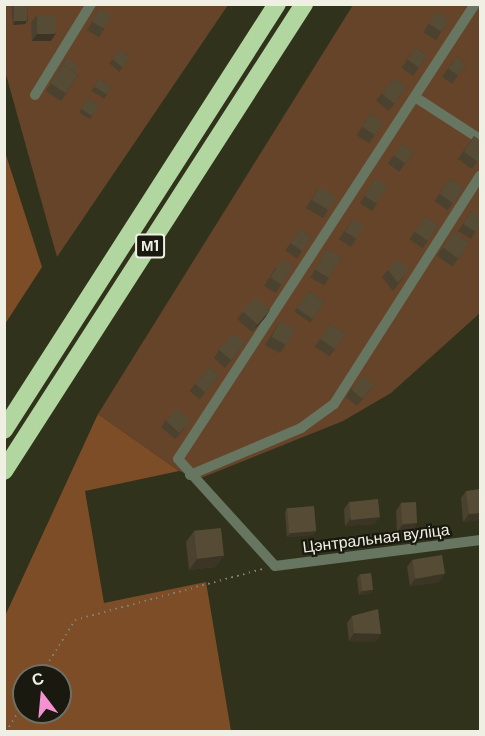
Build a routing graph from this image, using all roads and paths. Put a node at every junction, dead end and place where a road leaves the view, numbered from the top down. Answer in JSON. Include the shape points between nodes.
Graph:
{"nodes":[{"id":1,"x":91,"y":4,"type":"edge"},
{"id":2,"x":277,"y":4,"type":"edge"},
{"id":3,"x":304,"y":4,"type":"edge"},
{"id":4,"x":475,"y":4,"type":"edge"},
{"id":5,"x":34,"y":95,"type":"dead end"},
{"id":6,"x":415,"y":97,"type":"junction"},
{"id":7,"x":480,"y":139,"type":"edge"},
{"id":8,"x":480,"y":176,"type":"edge"},
{"id":9,"x":4,"y":430,"type":"edge"},
{"id":10,"x":4,"y":471,"type":"edge"},
{"id":11,"x":190,"y":475,"type":"junction"},
{"id":12,"x":480,"y":540,"type":"edge"},
{"id":13,"x":275,"y":566,"type":"junction"},
{"id":14,"x":48,"y":664,"type":"edge"}],
"edges":[{"from":1,"to":5,"type":"street"},
{"from":2,"to":9,"type":"highway","number":"М1"},
{"from":3,"to":10,"type":"highway","number":"М1"},
{"from":4,"to":6,"type":"street"},
{"from":6,"to":7,"type":"street"},
{"from":6,"to":11,"type":"street","via":[[178,459]]},
{"from":8,"to":11,"type":"street","via":[[334,404],[301,428]]},
{"from":11,"to":13,"type":"street"},
{"from":12,"to":13,"type":"street","name":"Цэнтральная вуліца"},
{"from":13,"to":14,"type":"path","via":[[75,620]]}]}
